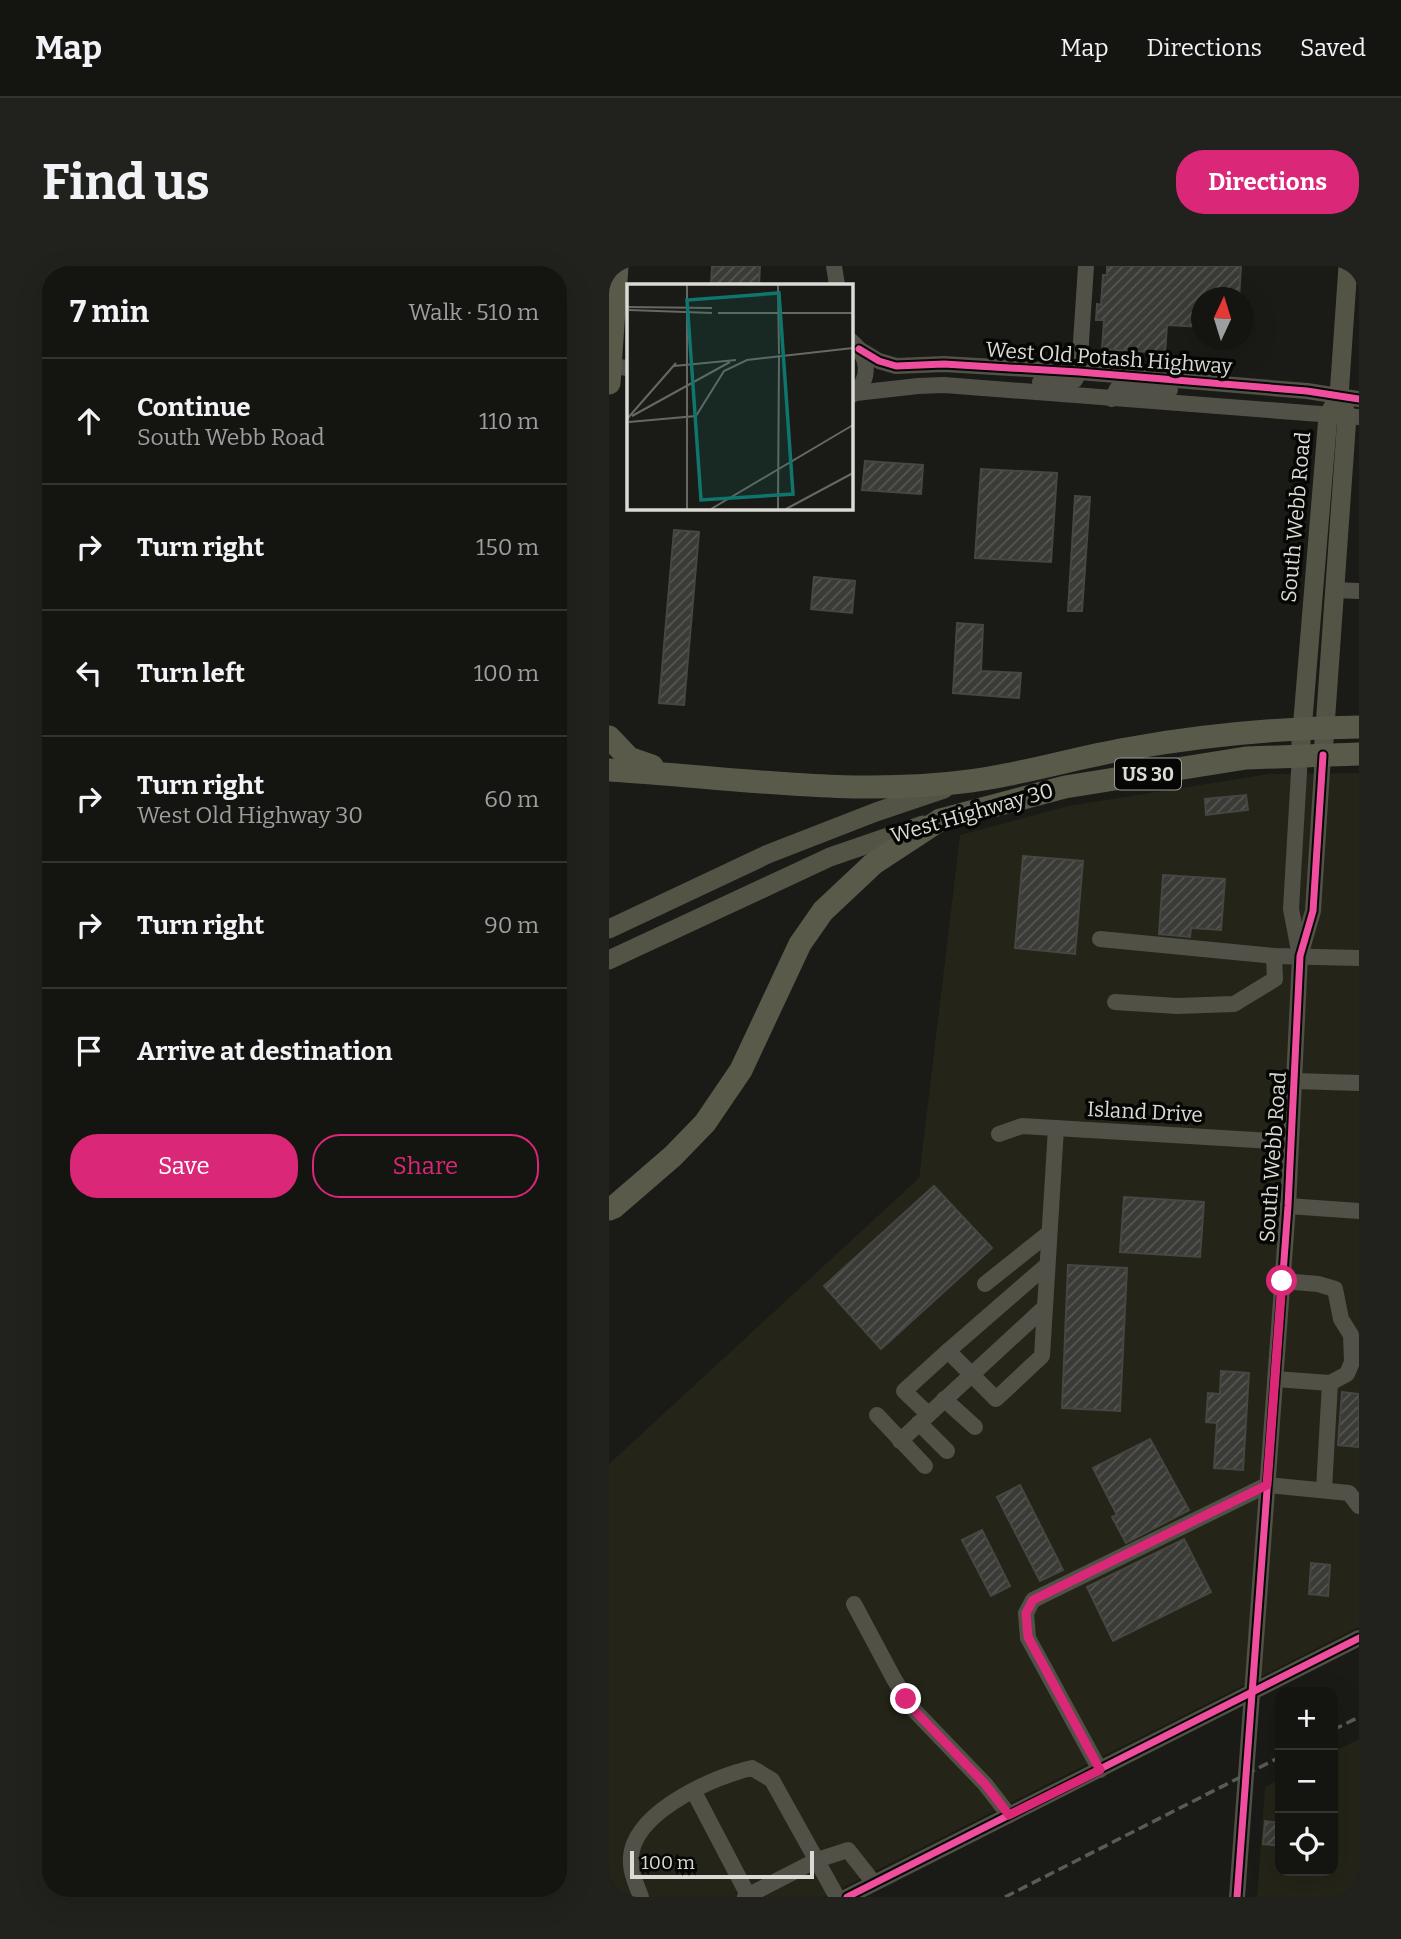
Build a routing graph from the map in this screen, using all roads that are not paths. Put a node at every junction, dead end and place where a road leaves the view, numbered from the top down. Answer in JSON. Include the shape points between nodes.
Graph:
{"nodes":[{"id":1,"x":617,"y":266,"type":"edge"},
{"id":2,"x":824,"y":266,"type":"edge"},
{"id":3,"x":834,"y":266,"type":"edge"},
{"id":4,"x":1086,"y":266,"type":"edge"},
{"id":5,"x":1348,"y":266,"type":"edge"},
{"id":6,"x":826,"y":284,"type":"edge"},
{"id":7,"x":837,"y":284,"type":"edge"},
{"id":8,"x":617,"y":337,"type":"edge"},
{"id":9,"x":853,"y":342,"type":"edge"},
{"id":10,"x":614,"y":371,"type":"edge"},
{"id":11,"x":1079,"y":372,"type":"junction"},
{"id":12,"x":1196,"y":382,"type":"junction"},
{"id":13,"x":972,"y":388,"type":"junction"},
{"id":14,"x":853,"y":395,"type":"edge"},
{"id":15,"x":1339,"y":396,"type":"junction"},
{"id":16,"x":1112,"y":399,"type":"junction"},
{"id":17,"x":1359,"y":399,"type":"edge"},
{"id":18,"x":1345,"y":416,"type":"edge"},
{"id":19,"x":1334,"y":590,"type":"junction"},
{"id":20,"x":1359,"y":591,"type":"edge"},
{"id":21,"x":1325,"y":727,"type":"junction"},
{"id":22,"x":1359,"y":727,"type":"edge"},
{"id":23,"x":1301,"y":728,"type":"junction"},
{"id":24,"x":609,"y":737,"type":"edge"},
{"id":25,"x":1359,"y":754,"type":"edge"},
{"id":26,"x":1300,"y":755,"type":"junction"},
{"id":27,"x":1323,"y":755,"type":"junction"},
{"id":28,"x":609,"y":770,"type":"edge"},
{"id":29,"x":697,"y":775,"type":"junction"},
{"id":30,"x":968,"y":781,"type":"junction"},
{"id":31,"x":940,"y":820,"type":"junction"},
{"id":32,"x":609,"y":929,"type":"edge"},
{"id":33,"x":1100,"y":939,"type":"dead end"},
{"id":34,"x":1274,"y":956,"type":"junction"},
{"id":35,"x":1300,"y":956,"type":"junction"},
{"id":36,"x":1359,"y":958,"type":"edge"},
{"id":37,"x":609,"y":960,"type":"edge"},
{"id":38,"x":1115,"y":1002,"type":"dead end"},
{"id":39,"x":1295,"y":1081,"type":"junction"},
{"id":40,"x":1359,"y":1083,"type":"edge"},
{"id":41,"x":1056,"y":1128,"type":"junction"},
{"id":42,"x":999,"y":1135,"type":"dead end"},
{"id":43,"x":1290,"y":1142,"type":"junction"},
{"id":44,"x":1287,"y":1206,"type":"junction"},
{"id":45,"x":611,"y":1209,"type":"edge"},
{"id":46,"x":1359,"y":1211,"type":"edge"},
{"id":47,"x":1049,"y":1233,"type":"junction"},
{"id":48,"x":1047,"y":1265,"type":"junction"},
{"id":49,"x":1282,"y":1281,"type":"junction"},
{"id":50,"x":985,"y":1284,"type":"dead end"},
{"id":51,"x":1045,"y":1307,"type":"junction"},
{"id":52,"x":948,"y":1351,"type":"junction"},
{"id":53,"x":970,"y":1374,"type":"junction"},
{"id":54,"x":1275,"y":1379,"type":"junction"},
{"id":55,"x":1330,"y":1383,"type":"junction"},
{"id":56,"x":944,"y":1399,"type":"junction"},
{"id":57,"x":877,"y":1415,"type":"dead end"},
{"id":58,"x":923,"y":1419,"type":"junction"},
{"id":59,"x":975,"y":1427,"type":"dead end"},
{"id":60,"x":900,"y":1441,"type":"junction"},
{"id":61,"x":947,"y":1451,"type":"dead end"},
{"id":62,"x":925,"y":1466,"type":"dead end"},
{"id":63,"x":1267,"y":1485,"type":"junction"},
{"id":64,"x":1325,"y":1489,"type":"junction"},
{"id":65,"x":1359,"y":1506,"type":"edge"},
{"id":66,"x":854,"y":1604,"type":"dead end"},
{"id":67,"x":1359,"y":1637,"type":"edge"},
{"id":68,"x":1252,"y":1693,"type":"junction"},
{"id":69,"x":1100,"y":1770,"type":"junction"},
{"id":70,"x":694,"y":1792,"type":"junction"},
{"id":71,"x":1009,"y":1815,"type":"junction"},
{"id":72,"x":817,"y":1860,"type":"junction"},
{"id":73,"x":874,"y":1884,"type":"junction"},
{"id":74,"x":748,"y":1896,"type":"edge"},
{"id":75,"x":641,"y":1897,"type":"edge"},
{"id":76,"x":837,"y":1897,"type":"edge"},
{"id":77,"x":847,"y":1897,"type":"edge"},
{"id":78,"x":1237,"y":1897,"type":"edge"}],
"edges":[{"from":1,"to":8,"type":"highway"},
{"from":2,"to":6,"type":"street"},
{"from":3,"to":7,"type":"street"},
{"from":4,"to":11,"type":"street"},
{"from":5,"to":15,"type":"main road"},
{"from":8,"to":10,"type":"highway"},
{"from":9,"to":11,"type":"street","name":"West Old Potash Highway","via":[[896,366],[944,364]]},
{"from":9,"to":14,"type":"street","via":[[866,366],[866,376]]},
{"from":11,"to":12,"type":"street","name":"West Old Potash Highway"},
{"from":11,"to":13,"type":"street","via":[[1068,383],[996,381]]},
{"from":12,"to":15,"type":"street","name":"West Old Potash Highway"},
{"from":12,"to":16,"type":"street","via":[[1173,390],[1117,389]]},
{"from":13,"to":14,"type":"street","name":"West Old Potash Highway","via":[[918,386]]},
{"from":13,"to":16,"type":"street","name":"West Old Potash Highway"},
{"from":15,"to":17,"type":"street","name":"West Old Potash Highway"},
{"from":15,"to":18,"type":"main road","name":"South Webb Road"},
{"from":16,"to":18,"type":"street","name":"West Old Potash Highway"},
{"from":18,"to":19,"type":"main road","name":"South Webb Road"},
{"from":18,"to":23,"type":"main road","name":"South Webb Road"},
{"from":19,"to":20,"type":"street"},
{"from":19,"to":21,"type":"main road","name":"South Webb Road"},
{"from":21,"to":22,"type":"highway","name":"West Highway 30","number":"US 30"},
{"from":21,"to":23,"type":"highway","name":"West Highway 30","number":"US 30"},
{"from":21,"to":27,"type":"main road","name":"South Webb Road"},
{"from":23,"to":26,"type":"main road","name":"South Webb Road"},
{"from":23,"to":30,"type":"highway","name":"West Highway 30","number":"US 30","via":[[1229,733],[1126,749]]},
{"from":24,"to":29,"type":"highway","via":[[629,758]]},
{"from":25,"to":27,"type":"highway","name":"West Highway 30","number":"US 30"},
{"from":26,"to":27,"type":"highway","name":"West Highway 30","number":"US 30"},
{"from":26,"to":31,"type":"highway","name":"West Highway 30","number":"US 30","via":[[1246,758],[1065,787]]},
{"from":26,"to":35,"type":"street","name":"South Webb Road","via":[[1291,909]]},
{"from":27,"to":35,"type":"street","name":"South Webb Road","via":[[1313,911]]},
{"from":28,"to":29,"type":"highway"},
{"from":29,"to":30,"type":"highway","via":[[865,789]]},
{"from":30,"to":32,"type":"main road","name":"West Highway 30","number":"US 30","via":[[768,854]]},
{"from":31,"to":37,"type":"main road","name":"West Highway 30","number":"US 30","via":[[830,856]]},
{"from":31,"to":45,"type":"highway","via":[[873,864],[823,911],[800,944],[741,1070],[705,1123]]},
{"from":33,"to":34,"type":"street"},
{"from":34,"to":35,"type":"street"},
{"from":34,"to":38,"type":"street","via":[[1275,979],[1234,1004]]},
{"from":35,"to":36,"type":"street"},
{"from":35,"to":39,"type":"street","name":"South Webb Road"},
{"from":39,"to":40,"type":"street"},
{"from":39,"to":43,"type":"street","name":"South Webb Road"},
{"from":41,"to":42,"type":"street","name":"Island Drive","via":[[1022,1126]]},
{"from":41,"to":43,"type":"street","name":"Island Drive"},
{"from":41,"to":47,"type":"street"},
{"from":43,"to":44,"type":"street","name":"South Webb Road"},
{"from":44,"to":46,"type":"street"},
{"from":44,"to":49,"type":"street","name":"South Webb Road"},
{"from":47,"to":48,"type":"street"},
{"from":47,"to":50,"type":"street"},
{"from":48,"to":51,"type":"street"},
{"from":48,"to":52,"type":"street"},
{"from":49,"to":54,"type":"street","name":"South Webb Road"},
{"from":49,"to":55,"type":"street","via":[[1335,1290],[1341,1319],[1351,1335],[1352,1362],[1347,1374]]},
{"from":51,"to":53,"type":"street"},
{"from":51,"to":53,"type":"street","via":[[1042,1356],[996,1399]]},
{"from":52,"to":53,"type":"street"},
{"from":52,"to":58,"type":"street","via":[[904,1391]]},
{"from":53,"to":56,"type":"street"},
{"from":54,"to":55,"type":"street"},
{"from":54,"to":63,"type":"street","name":"South Webb Road"},
{"from":55,"to":64,"type":"street"},
{"from":56,"to":58,"type":"street"},
{"from":56,"to":59,"type":"street"},
{"from":57,"to":60,"type":"street"},
{"from":58,"to":60,"type":"street"},
{"from":58,"to":61,"type":"street"},
{"from":60,"to":62,"type":"street"},
{"from":63,"to":64,"type":"street"},
{"from":63,"to":68,"type":"street","name":"South Webb Road"},
{"from":63,"to":69,"type":"street","via":[[1033,1600],[1026,1613],[1028,1637]]},
{"from":64,"to":65,"type":"street","via":[[1349,1493]]},
{"from":66,"to":71,"type":"street","via":[[912,1708]]},
{"from":67,"to":68,"type":"street"},
{"from":68,"to":69,"type":"street"},
{"from":68,"to":78,"type":"street","name":"South Webb Road"},
{"from":69,"to":71,"type":"street"},
{"from":70,"to":72,"type":"street","via":[[732,1772],[752,1768],[772,1780]]},
{"from":70,"to":74,"type":"street"},
{"from":70,"to":75,"type":"street","via":[[664,1807],[632,1849],[630,1871]]},
{"from":71,"to":73,"type":"street"},
{"from":72,"to":73,"type":"street","via":[[848,1850]]},
{"from":72,"to":74,"type":"street"},
{"from":72,"to":76,"type":"street"},
{"from":73,"to":77,"type":"street"}]}
